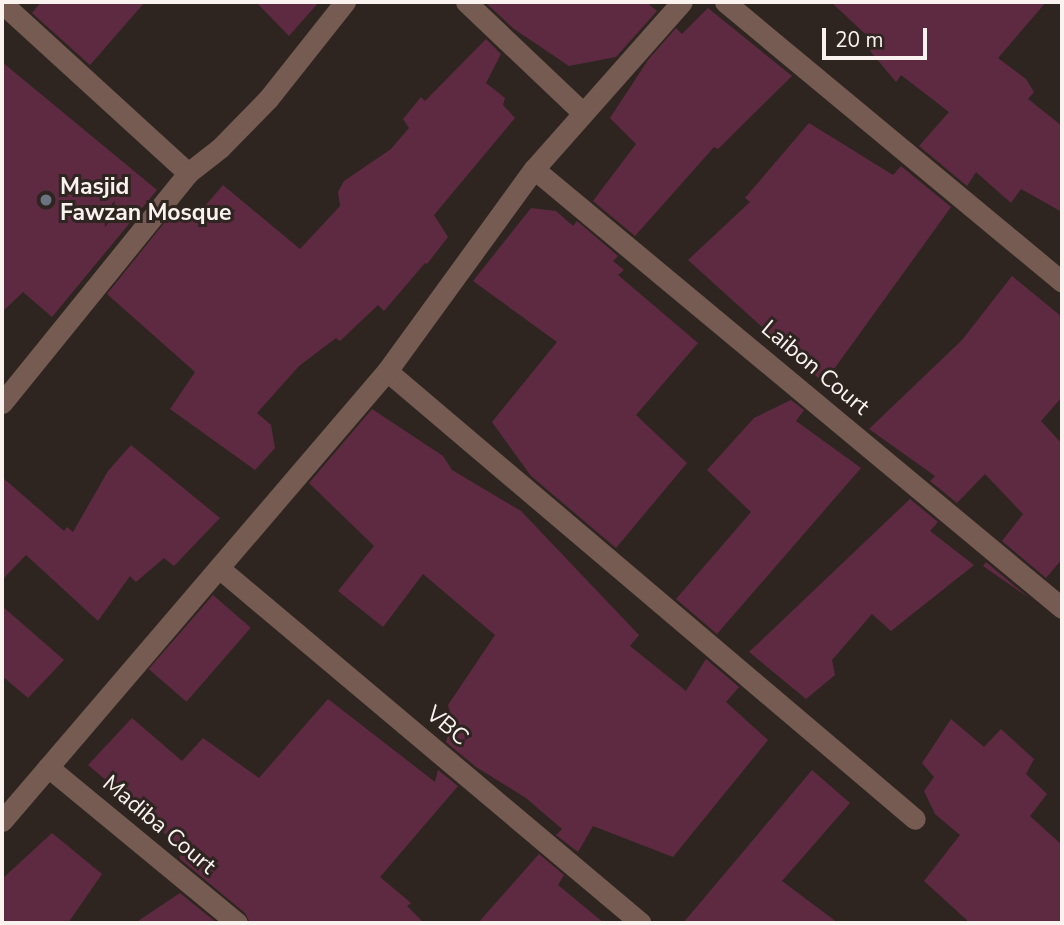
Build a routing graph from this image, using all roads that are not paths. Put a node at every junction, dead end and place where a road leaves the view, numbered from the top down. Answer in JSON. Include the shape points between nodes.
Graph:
{"nodes":[{"id":1,"x":345,"y":2,"type":"edge"},
{"id":2,"x":466,"y":2,"type":"edge"},
{"id":3,"x":682,"y":2,"type":"edge"},
{"id":4,"x":725,"y":2,"type":"edge"},
{"id":5,"x":2,"y":3,"type":"edge"},
{"id":6,"x":582,"y":112,"type":"junction"},
{"id":7,"x":534,"y":169,"type":"junction"},
{"id":8,"x":188,"y":173,"type":"junction"},
{"id":9,"x":1062,"y":282,"type":"edge"},
{"id":10,"x":387,"y":371,"type":"junction"},
{"id":11,"x":2,"y":403,"type":"edge"},
{"id":12,"x":219,"y":568,"type":"junction"},
{"id":13,"x":1062,"y":608,"type":"edge"},
{"id":14,"x":48,"y":767,"type":"junction"},
{"id":15,"x":915,"y":819,"type":"dead end"},
{"id":16,"x":2,"y":821,"type":"edge"},
{"id":17,"x":237,"y":923,"type":"edge"},
{"id":18,"x":641,"y":923,"type":"edge"}],
"edges":[{"from":1,"to":8,"type":"street","via":[[268,99]]},
{"from":2,"to":6,"type":"street"},
{"from":3,"to":6,"type":"street"},
{"from":4,"to":9,"type":"street"},
{"from":5,"to":8,"type":"street"},
{"from":6,"to":7,"type":"street"},
{"from":7,"to":10,"type":"street"},
{"from":7,"to":13,"type":"street","name":"Laibon Court"},
{"from":8,"to":11,"type":"street"},
{"from":10,"to":12,"type":"street"},
{"from":10,"to":15,"type":"street"},
{"from":12,"to":14,"type":"street"},
{"from":12,"to":18,"type":"street","name":"VBC"},
{"from":14,"to":16,"type":"street"},
{"from":14,"to":17,"type":"street","name":"Madiba Court"}]}
